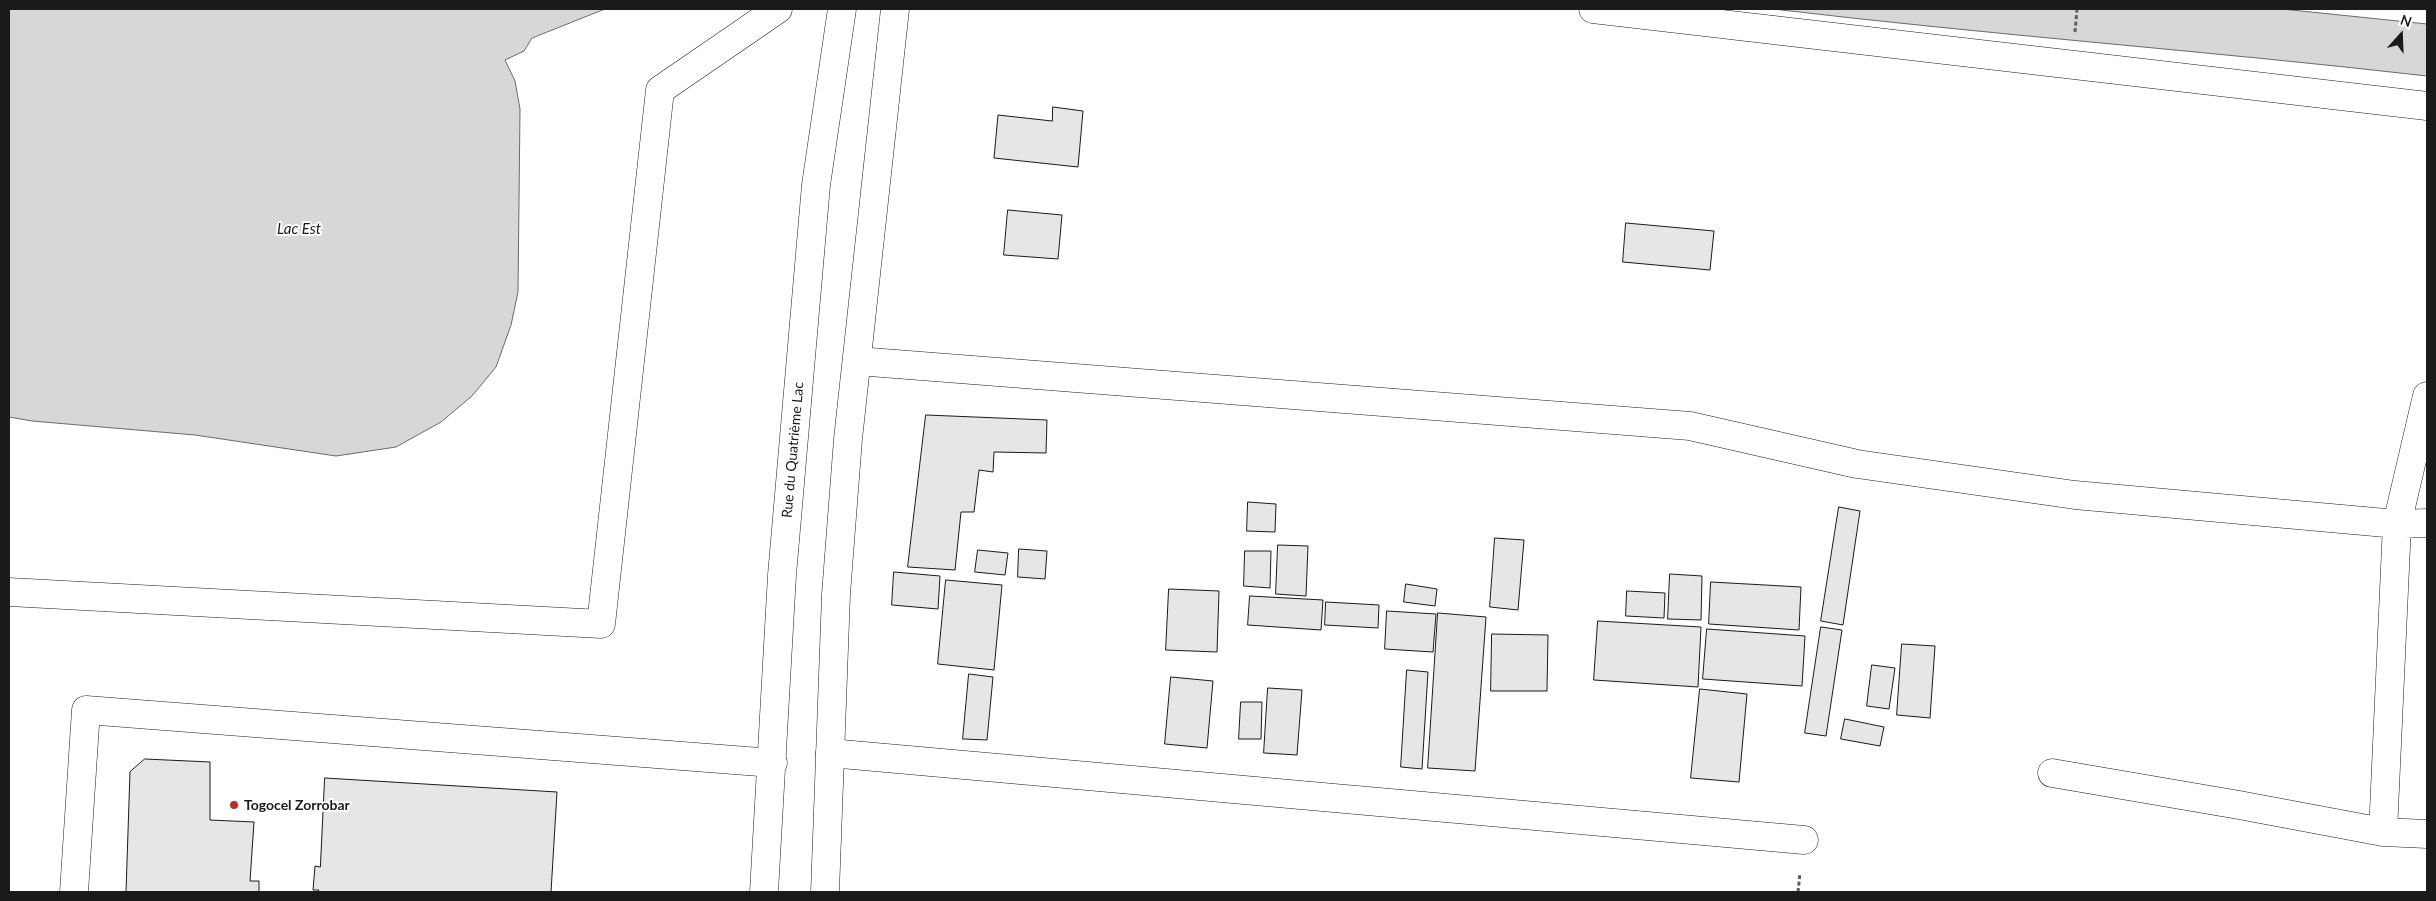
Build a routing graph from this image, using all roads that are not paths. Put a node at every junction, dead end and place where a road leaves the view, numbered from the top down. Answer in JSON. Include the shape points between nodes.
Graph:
{"nodes":[{"id":1,"x":778,"y":9,"type":"edge"},
{"id":2,"x":842,"y":9,"type":"edge"},
{"id":3,"x":895,"y":9,"type":"edge"},
{"id":4,"x":1593,"y":9,"type":"edge"},
{"id":5,"x":2427,"y":106,"type":"edge"},
{"id":6,"x":857,"y":361,"type":"junction"},
{"id":7,"x":2427,"y":396,"type":"edge"},
{"id":8,"x":2427,"y":523,"type":"edge"},
{"id":9,"x":2397,"y":524,"type":"junction"},
{"id":10,"x":9,"y":592,"type":"edge"},
{"id":11,"x":830,"y":753,"type":"junction"},
{"id":12,"x":773,"y":762,"type":"junction"},
{"id":13,"x":2052,"y":773,"type":"dead end"},
{"id":14,"x":2383,"y":832,"type":"junction"},
{"id":15,"x":2427,"y":834,"type":"edge"},
{"id":16,"x":1804,"y":840,"type":"dead end"},
{"id":17,"x":74,"y":892,"type":"edge"},
{"id":18,"x":764,"y":892,"type":"edge"},
{"id":19,"x":825,"y":892,"type":"edge"}],
"edges":[{"from":1,"to":10,"type":"street","via":[[660,90],[601,624]]},
{"from":2,"to":12,"type":"street","name":"Rue du Quatrième Lac","via":[[816,185],[782,575]]},
{"from":3,"to":6,"type":"street"},
{"from":4,"to":5,"type":"street"},
{"from":6,"to":9,"type":"street","via":[[1690,426],[1857,464],[2075,495]]},
{"from":6,"to":11,"type":"street","via":[[836,594]]},
{"from":7,"to":9,"type":"street"},
{"from":8,"to":9,"type":"street"},
{"from":9,"to":14,"type":"street"},
{"from":11,"to":16,"type":"street"},
{"from":11,"to":19,"type":"street"},
{"from":12,"to":17,"type":"street","via":[[86,710]]},
{"from":12,"to":18,"type":"street","name":"Rue du Quatrième Lac"},
{"from":13,"to":14,"type":"street"},
{"from":14,"to":15,"type":"street"}]}
